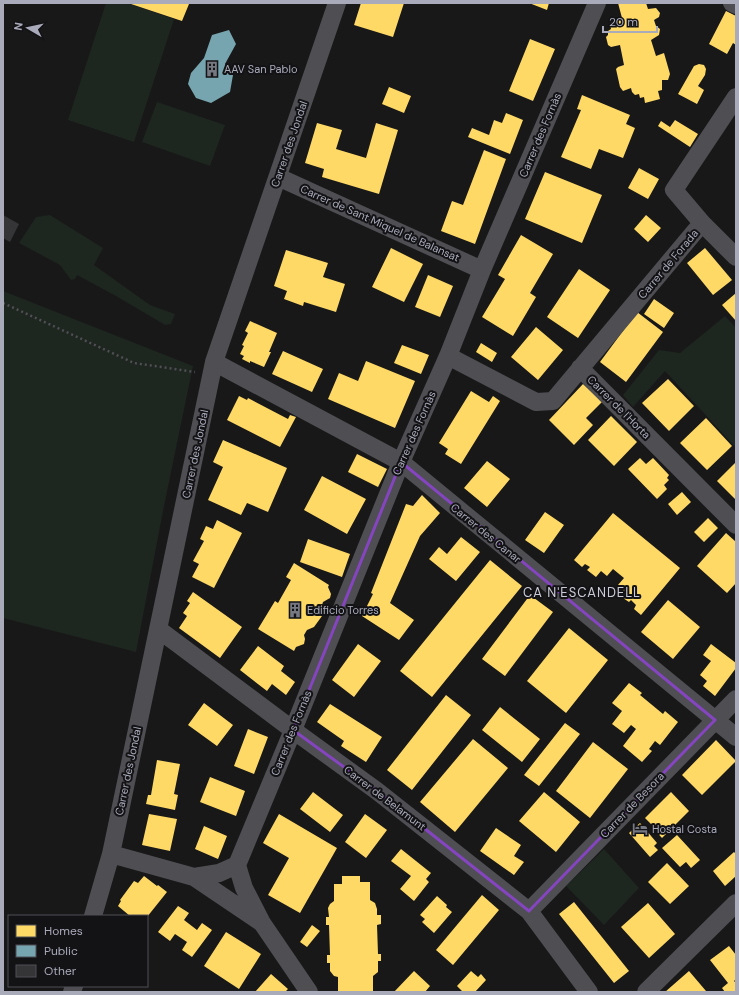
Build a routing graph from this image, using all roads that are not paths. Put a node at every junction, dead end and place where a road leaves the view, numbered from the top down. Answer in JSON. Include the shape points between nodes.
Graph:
{"nodes":[{"id":1,"x":337,"y":3,"type":"edge"},
{"id":2,"x":596,"y":3,"type":"edge"},
{"id":3,"x":732,"y":3,"type":"edge"},
{"id":4,"x":736,"y":5,"type":"edge"},
{"id":5,"x":736,"y":97,"type":"edge"},
{"id":6,"x":278,"y":177,"type":"junction"},
{"id":7,"x":702,"y":223,"type":"junction"},
{"id":8,"x":736,"y":257,"type":"edge"},
{"id":9,"x":482,"y":270,"type":"junction"},
{"id":10,"x":448,"y":356,"type":"junction"},
{"id":11,"x":213,"y":368,"type":"junction"},
{"id":12,"x":580,"y":368,"type":"junction"},
{"id":13,"x":401,"y":462,"type":"junction"},
{"id":14,"x":736,"y":525,"type":"edge"},
{"id":15,"x":158,"y":629,"type":"junction"},
{"id":16,"x":736,"y":699,"type":"edge"},
{"id":17,"x":715,"y":720,"type":"junction"},
{"id":18,"x":293,"y":730,"type":"junction"},
{"id":19,"x":736,"y":737,"type":"edge"},
{"id":20,"x":111,"y":854,"type":"junction"},
{"id":21,"x":237,"y":865,"type":"junction"},
{"id":22,"x":194,"y":877,"type":"junction"},
{"id":23,"x":529,"y":911,"type":"junction"},
{"id":24,"x":733,"y":911,"type":"edge"},
{"id":25,"x":93,"y":915,"type":"edge"},
{"id":26,"x":262,"y":923,"type":"junction"},
{"id":27,"x":309,"y":992,"type":"edge"},
{"id":28,"x":589,"y":992,"type":"edge"},
{"id":29,"x":646,"y":992,"type":"edge"}],
"edges":[{"from":1,"to":6,"type":"street","name":"Carrer des Jondal"},
{"from":2,"to":9,"type":"street","name":"Carrer des Fornàs"},
{"from":3,"to":4,"type":"street"},
{"from":5,"to":7,"type":"street","name":"Carrer de Forada","via":[[674,190]]},
{"from":6,"to":9,"type":"street","name":"Carrer de Sant Miquel de Balansat"},
{"from":6,"to":11,"type":"street","name":"Carrer des Jondal"},
{"from":7,"to":8,"type":"street"},
{"from":7,"to":12,"type":"street","name":"Carrer de Forada"},
{"from":9,"to":10,"type":"street","name":"Carrer des Fornàs"},
{"from":10,"to":12,"type":"street","name":"Carrer de l'Horta","via":[[536,402],[553,401]]},
{"from":10,"to":13,"type":"street","name":"Carrer des Fornàs"},
{"from":11,"to":13,"type":"street","name":"Carrer des Canar"},
{"from":11,"to":15,"type":"street","name":"Carrer des Jondal"},
{"from":12,"to":14,"type":"street","name":"Carrer de l'Horta"},
{"from":13,"to":17,"type":"street","name":"Carrer des Canar"},
{"from":13,"to":18,"type":"street","name":"Carrer des Fornàs"},
{"from":15,"to":18,"type":"street","name":"Carrer de Belamunt"},
{"from":15,"to":20,"type":"street","name":"Carrer des Jondal"},
{"from":16,"to":17,"type":"street","name":"Carrer de Besora"},
{"from":17,"to":19,"type":"street","name":"Carrer des Canar"},
{"from":17,"to":23,"type":"street","name":"Carrer de Besora"},
{"from":18,"to":21,"type":"street","name":"Carrer des Fornàs"},
{"from":18,"to":23,"type":"street","name":"Carrer de Belamunt","via":[[377,791]]},
{"from":20,"to":22,"type":"street"},
{"from":20,"to":25,"type":"street","name":"Carrer des Jondal"},
{"from":21,"to":22,"type":"street","via":[[219,873]]},
{"from":21,"to":26,"type":"street","via":[[244,888]]},
{"from":22,"to":26,"type":"street"},
{"from":23,"to":28,"type":"street","name":"Carrer de Belamunt"},
{"from":24,"to":29,"type":"street"},
{"from":26,"to":27,"type":"street"}]}
